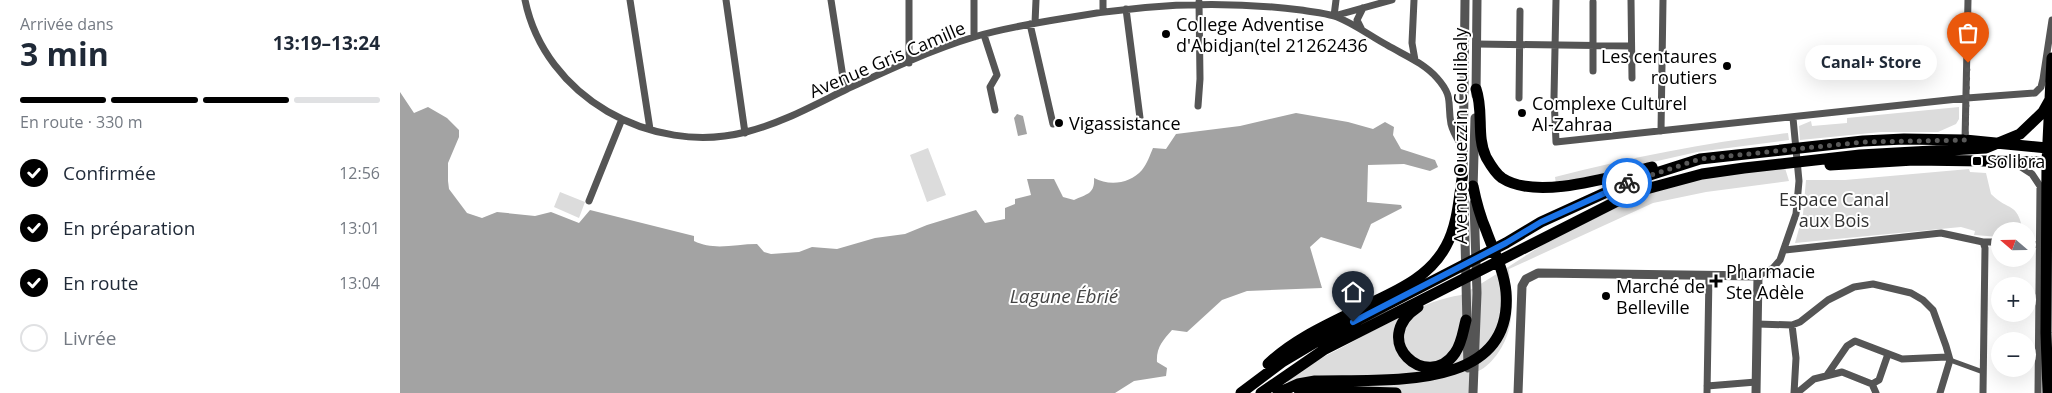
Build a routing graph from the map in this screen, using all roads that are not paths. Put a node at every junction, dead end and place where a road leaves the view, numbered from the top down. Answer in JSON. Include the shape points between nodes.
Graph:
{"nodes":[{"id":1,"x":525,"y":0,"type":"edge"},
{"id":2,"x":630,"y":0,"type":"edge"},
{"id":3,"x":726,"y":0,"type":"edge"},
{"id":4,"x":831,"y":0,"type":"edge"},
{"id":5,"x":909,"y":0,"type":"edge"},
{"id":6,"x":974,"y":0,"type":"edge"},
{"id":7,"x":1036,"y":0,"type":"edge"},
{"id":8,"x":1103,"y":0,"type":"edge"},
{"id":9,"x":1336,"y":0,"type":"edge"},
{"id":10,"x":1392,"y":0,"type":"edge"},
{"id":11,"x":1414,"y":0,"type":"edge"},
{"id":12,"x":1465,"y":0,"type":"edge"},
{"id":13,"x":1477,"y":0,"type":"edge"},
{"id":14,"x":1556,"y":0,"type":"edge"},
{"id":15,"x":1631,"y":0,"type":"edge"},
{"id":16,"x":1663,"y":0,"type":"edge"},
{"id":17,"x":1968,"y":0,"type":"edge"},
{"id":18,"x":1167,"y":2,"type":"edge"},
{"id":19,"x":1199,"y":2,"type":"junction"},
{"id":20,"x":1272,"y":2,"type":"edge"},
{"id":21,"x":1592,"y":2,"type":"dead end"},
{"id":22,"x":1363,"y":8,"type":"junction"},
{"id":23,"x":1126,"y":9,"type":"junction"},
{"id":24,"x":1103,"y":11,"type":"junction"},
{"id":25,"x":1520,"y":11,"type":"dead end"},
{"id":26,"x":1334,"y":16,"type":"junction"},
{"id":27,"x":2052,"y":20,"type":"edge"},
{"id":28,"x":1033,"y":24,"type":"junction"},
{"id":29,"x":1363,"y":32,"type":"junction"},
{"id":30,"x":984,"y":35,"type":"junction"},
{"id":31,"x":974,"y":37,"type":"junction"},
{"id":32,"x":1412,"y":44,"type":"junction"},
{"id":33,"x":1476,"y":44,"type":"junction"},
{"id":34,"x":1520,"y":44,"type":"junction"},
{"id":35,"x":1555,"y":46,"type":"junction"},
{"id":36,"x":1593,"y":46,"type":"junction"},
{"id":37,"x":1631,"y":46,"type":"junction"},
{"id":38,"x":1396,"y":50,"type":"junction"},
{"id":39,"x":2052,"y":58,"type":"edge"},
{"id":40,"x":1415,"y":60,"type":"junction"},
{"id":41,"x":909,"y":63,"type":"junction"},
{"id":42,"x":1593,"y":71,"type":"dead end"},
{"id":43,"x":1632,"y":78,"type":"dead end"},
{"id":44,"x":1476,"y":89,"type":"junction"},
{"id":45,"x":845,"y":90,"type":"junction"},
{"id":46,"x":2052,"y":96,"type":"edge"},
{"id":47,"x":1519,"y":98,"type":"dead end"},
{"id":48,"x":1967,"y":98,"type":"junction"},
{"id":49,"x":1198,"y":106,"type":"dead end"},
{"id":50,"x":995,"y":110,"type":"dead end"},
{"id":51,"x":1140,"y":118,"type":"dead end"},
{"id":52,"x":1793,"y":118,"type":"junction"},
{"id":53,"x":622,"y":119,"type":"junction"},
{"id":54,"x":1053,"y":124,"type":"dead end"},
{"id":55,"x":650,"y":129,"type":"junction"},
{"id":56,"x":1661,"y":131,"type":"junction"},
{"id":57,"x":745,"y":133,"type":"junction"},
{"id":58,"x":1966,"y":140,"type":"junction"},
{"id":59,"x":1463,"y":148,"type":"junction"},
{"id":60,"x":2047,"y":148,"type":"junction"},
{"id":61,"x":1700,"y":159,"type":"junction"},
{"id":62,"x":2011,"y":161,"type":"junction"},
{"id":63,"x":2047,"y":162,"type":"junction"},
{"id":64,"x":1803,"y":163,"type":"junction"},
{"id":65,"x":1463,"y":172,"type":"junction"},
{"id":66,"x":1473,"y":186,"type":"junction"},
{"id":67,"x":589,"y":201,"type":"dead end"},
{"id":68,"x":1983,"y":242,"type":"junction"},
{"id":69,"x":1991,"y":242,"type":"edge"},
{"id":70,"x":2036,"y":245,"type":"edge"},
{"id":71,"x":2040,"y":245,"type":"junction"},
{"id":72,"x":1785,"y":250,"type":"junction"},
{"id":73,"x":1709,"y":276,"type":"junction"},
{"id":74,"x":1758,"y":276,"type":"junction"},
{"id":75,"x":1444,"y":290,"type":"junction"},
{"id":76,"x":1466,"y":320,"type":"junction"},
{"id":77,"x":1757,"y":324,"type":"junction"},
{"id":78,"x":1792,"y":325,"type":"junction"},
{"id":79,"x":1888,"y":354,"type":"junction"},
{"id":80,"x":1949,"y":358,"type":"junction"},
{"id":81,"x":1983,"y":372,"type":"junction"},
{"id":82,"x":1827,"y":375,"type":"junction"},
{"id":83,"x":1756,"y":382,"type":"junction"},
{"id":84,"x":1872,"y":384,"type":"junction"},
{"id":85,"x":1707,"y":389,"type":"edge"},
{"id":86,"x":1241,"y":393,"type":"edge"},
{"id":87,"x":1261,"y":393,"type":"edge"},
{"id":88,"x":1278,"y":393,"type":"edge"},
{"id":89,"x":1285,"y":393,"type":"edge"},
{"id":90,"x":1396,"y":393,"type":"edge"},
{"id":91,"x":1468,"y":393,"type":"edge"},
{"id":92,"x":1473,"y":393,"type":"edge"},
{"id":93,"x":1518,"y":393,"type":"edge"},
{"id":94,"x":1756,"y":393,"type":"edge"},
{"id":95,"x":1796,"y":393,"type":"edge"},
{"id":96,"x":1876,"y":393,"type":"edge"},
{"id":97,"x":1940,"y":393,"type":"edge"},
{"id":98,"x":1983,"y":393,"type":"edge"},
{"id":99,"x":2038,"y":393,"type":"edge"},
{"id":100,"x":2048,"y":393,"type":"edge"}],
"edges":[{"from":1,"to":53,"type":"street","name":"Avenue Gris Camille","via":[[540,40],[565,79],[587,99]]},
{"from":2,"to":55,"type":"street"},
{"from":3,"to":57,"type":"street"},
{"from":4,"to":45,"type":"street"},
{"from":5,"to":41,"type":"street"},
{"from":6,"to":31,"type":"street"},
{"from":7,"to":28,"type":"street"},
{"from":8,"to":24,"type":"street"},
{"from":9,"to":26,"type":"street"},
{"from":10,"to":22,"type":"street"},
{"from":11,"to":32,"type":"street"},
{"from":12,"to":59,"type":"street","name":"Avenue Ouezzin Coulibaly"},
{"from":13,"to":33,"type":"street","name":"Avenue Ouezzin Coulibaly"},
{"from":14,"to":35,"type":"street"},
{"from":15,"to":37,"type":"street"},
{"from":16,"to":56,"type":"street"},
{"from":17,"to":48,"type":"street"},
{"from":18,"to":19,"type":"street","name":"Avenue Gris Camille"},
{"from":18,"to":23,"type":"street","name":"Avenue Gris Camille"},
{"from":19,"to":20,"type":"street","name":"Avenue Gris Camille"},
{"from":19,"to":49,"type":"street"},
{"from":20,"to":26,"type":"street","name":"Avenue Gris Camille"},
{"from":21,"to":36,"type":"street"},
{"from":22,"to":26,"type":"street"},
{"from":22,"to":29,"type":"street","via":[[1357,20]]},
{"from":23,"to":24,"type":"street","name":"Avenue Gris Camille"},
{"from":23,"to":51,"type":"street"},
{"from":24,"to":28,"type":"street","name":"Avenue Gris Camille"},
{"from":25,"to":34,"type":"street"},
{"from":26,"to":29,"type":"street","name":"Avenue Gris Camille"},
{"from":27,"to":48,"type":"street","via":[[2043,79],[2035,93]]},
{"from":28,"to":30,"type":"street","name":"Avenue Gris Camille"},
{"from":28,"to":54,"type":"street"},
{"from":29,"to":38,"type":"street","name":"Avenue Gris Camille"},
{"from":30,"to":31,"type":"street","name":"Avenue Gris Camille"},
{"from":30,"to":50,"type":"street","via":[[997,75],[990,88]]},
{"from":31,"to":41,"type":"street","name":"Avenue Gris Camille"},
{"from":32,"to":38,"type":"street"},
{"from":32,"to":40,"type":"street"},
{"from":33,"to":34,"type":"street"},
{"from":33,"to":44,"type":"street","name":"Avenue Ouezzin Coulibaly"},
{"from":34,"to":35,"type":"street"},
{"from":34,"to":47,"type":"street"},
{"from":35,"to":36,"type":"street"},
{"from":35,"to":56,"type":"street","via":[[1556,142]]},
{"from":36,"to":37,"type":"street"},
{"from":36,"to":42,"type":"street"},
{"from":37,"to":43,"type":"street"},
{"from":38,"to":40,"type":"street","name":"Avenue Gris Camille"},
{"from":39,"to":60,"type":"main road"},
{"from":40,"to":59,"type":"street","name":"Avenue Gris Camille","via":[[1435,76],[1448,93],[1451,126]]},
{"from":41,"to":45,"type":"street","name":"Avenue Gris Camille"},
{"from":44,"to":61,"type":"main road","via":[[1480,99],[1485,155],[1502,178],[1518,184],[1539,188],[1559,186]]},
{"from":44,"to":66,"type":"street","name":"Avenue Ouezzin Coulibaly"},
{"from":45,"to":57,"type":"street","name":"Avenue Gris Camille","via":[[816,106]]},
{"from":46,"to":64,"type":"main road","via":[[2034,122],[2003,143],[1971,151],[1904,152]]},
{"from":48,"to":52,"type":"street"},
{"from":48,"to":58,"type":"street"},
{"from":52,"to":56,"type":"street"},
{"from":52,"to":72,"type":"street","via":[[1799,197]]},
{"from":53,"to":55,"type":"street","name":"Avenue Gris Camille"},
{"from":53,"to":67,"type":"street"},
{"from":55,"to":57,"type":"street","name":"Avenue Gris Camille","via":[[675,135],[708,137]]},
{"from":58,"to":60,"type":"main road"},
{"from":58,"to":61,"type":"main road","via":[[1904,139]]},
{"from":59,"to":65,"type":"street","name":"Avenue Ouezzin Coulibaly"},
{"from":60,"to":63,"type":"main road"},
{"from":61,"to":86,"type":"main road","via":[[1631,181],[1541,222],[1312,344]]},
{"from":62,"to":63,"type":"main road"},
{"from":62,"to":64,"type":"main road"},
{"from":62,"to":71,"type":"street","via":[[2032,174],[2040,186]]},
{"from":63,"to":100,"type":"main road"},
{"from":64,"to":75,"type":"main road","via":[[1702,174],[1662,183],[1604,206]]},
{"from":65,"to":76,"type":"street","name":"Avenue Ouezzin Coulibaly"},
{"from":65,"to":86,"type":"main road","via":[[1453,230],[1438,260],[1426,272],[1410,284],[1306,336],[1278,355]]},
{"from":66,"to":88,"type":"main road","via":[[1506,291],[1500,332],[1486,354],[1447,374],[1314,381]]},
{"from":66,"to":92,"type":"street","name":"Avenue Ouezzin Coulibaly","via":[[1477,293]]},
{"from":68,"to":69,"type":"street"},
{"from":68,"to":72,"type":"street","via":[[1941,233]]},
{"from":68,"to":81,"type":"street"},
{"from":70,"to":71,"type":"street"},
{"from":71,"to":99,"type":"street"},
{"from":72,"to":74,"type":"street","via":[[1773,268]]},
{"from":73,"to":74,"type":"street"},
{"from":73,"to":85,"type":"street"},
{"from":73,"to":93,"type":"street","via":[[1538,273],[1526,279],[1522,286]]},
{"from":74,"to":77,"type":"street"},
{"from":75,"to":76,"type":"main road","via":[[1414,310],[1401,325],[1398,334],[1402,352],[1408,360],[1424,368],[1442,365],[1456,352]]},
{"from":75,"to":87,"type":"main road","via":[[1325,349]]},
{"from":76,"to":91,"type":"street","name":"Avenue Ouezzin Coulibaly"},
{"from":77,"to":78,"type":"street"},
{"from":77,"to":83,"type":"street"},
{"from":78,"to":80,"type":"street","via":[[1810,316],[1842,291],[1873,284],[1887,286],[1923,300],[1933,310]]},
{"from":78,"to":95,"type":"street"},
{"from":79,"to":80,"type":"street","via":[[1902,359]]},
{"from":79,"to":82,"type":"street","via":[[1851,342]]},
{"from":79,"to":84,"type":"street","via":[[1879,380]]},
{"from":80,"to":81,"type":"street"},
{"from":80,"to":97,"type":"street"},
{"from":81,"to":98,"type":"street"},
{"from":82,"to":84,"type":"street","via":[[1842,372]]},
{"from":82,"to":95,"type":"street","via":[[1808,382]]},
{"from":83,"to":85,"type":"street"},
{"from":83,"to":94,"type":"street"},
{"from":84,"to":96,"type":"street"},
{"from":89,"to":90,"type":"main road","via":[[1324,389]]}]}
